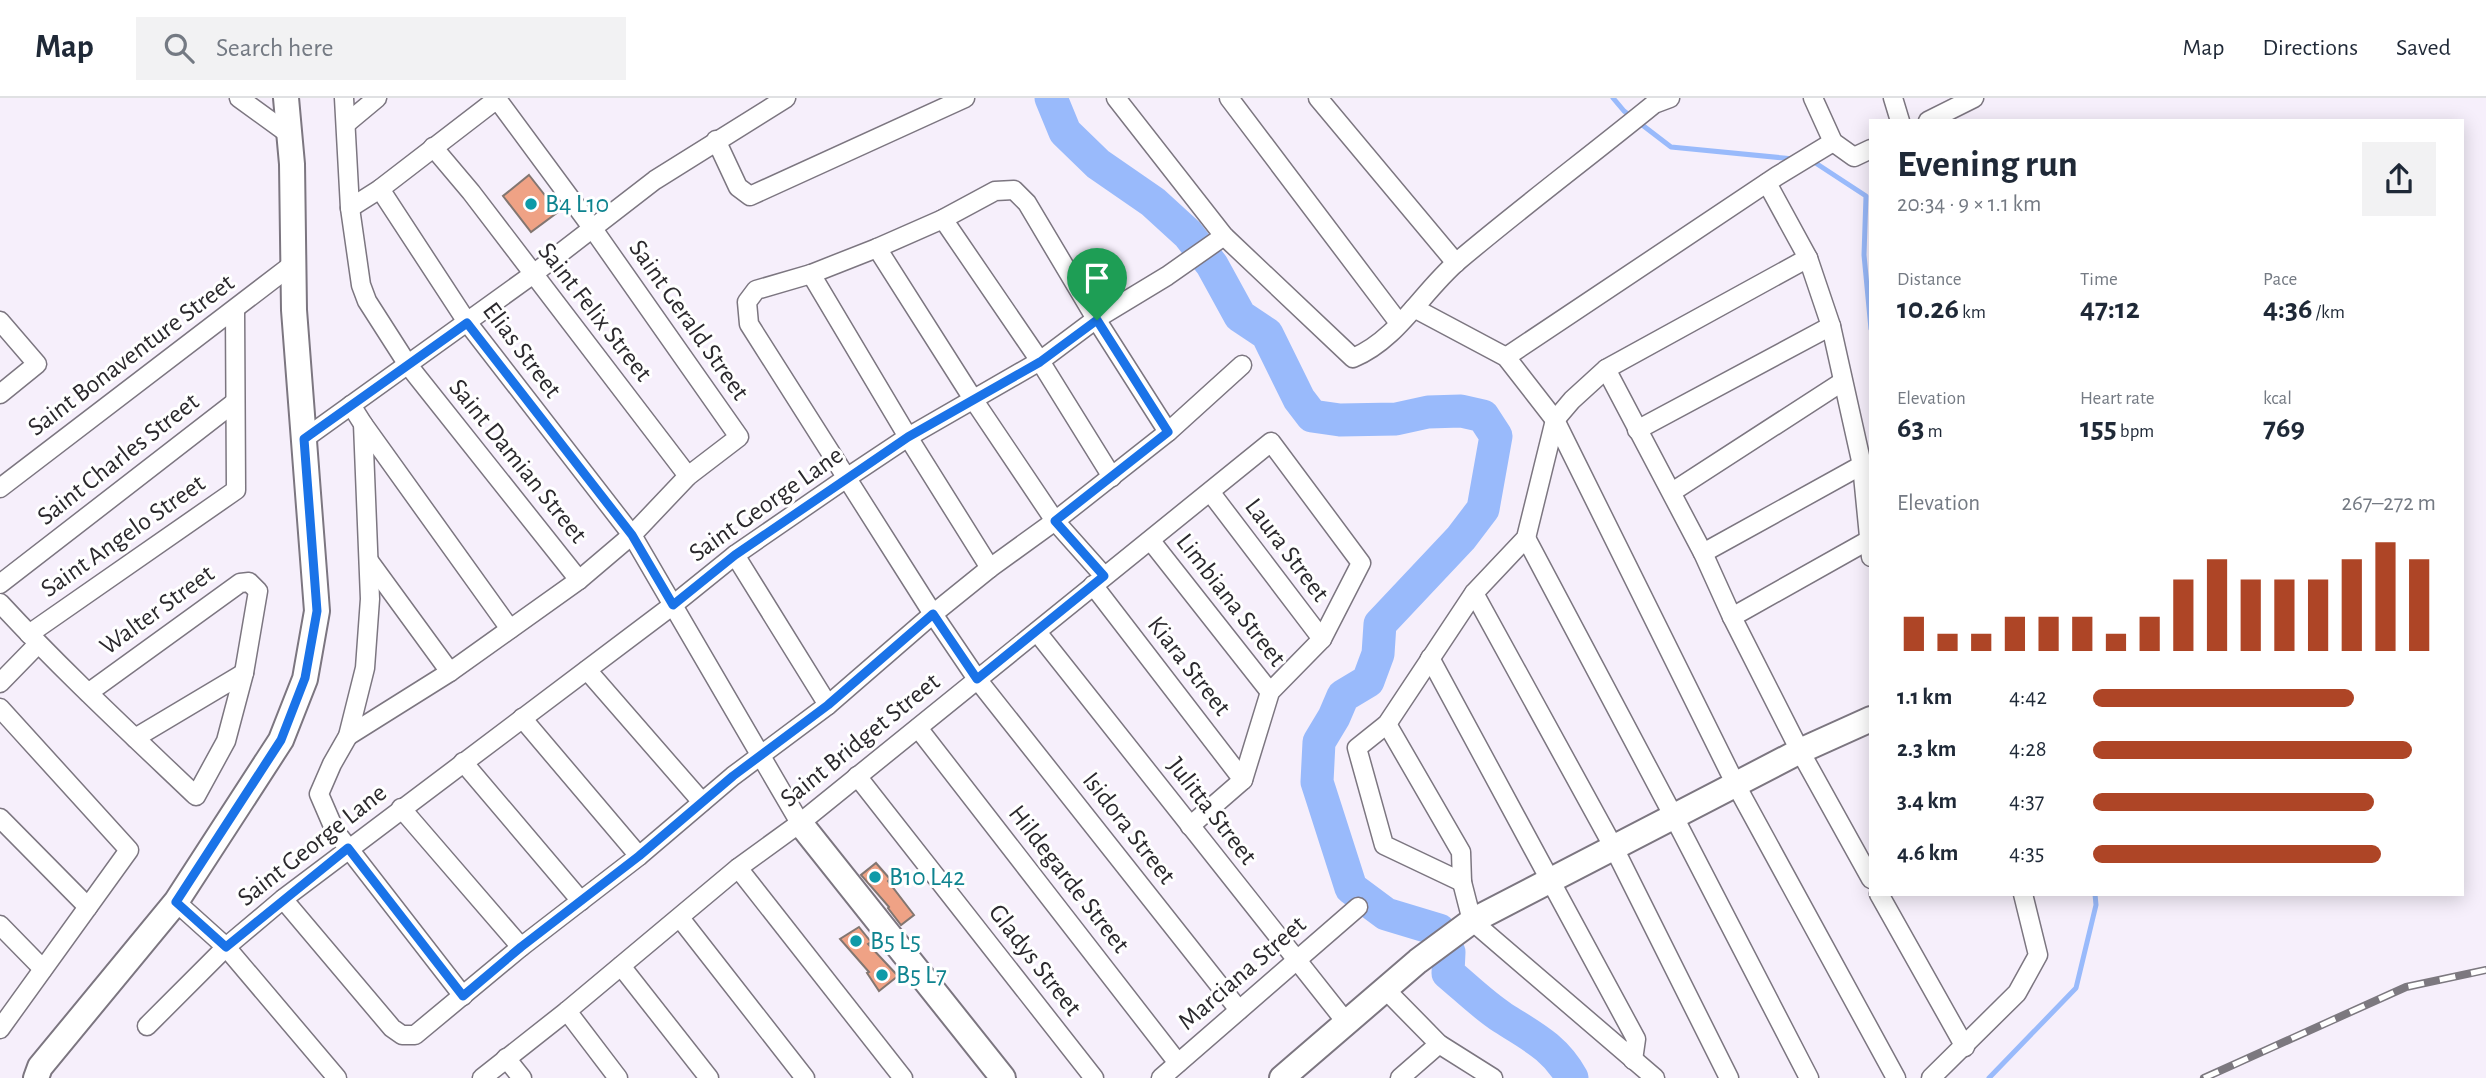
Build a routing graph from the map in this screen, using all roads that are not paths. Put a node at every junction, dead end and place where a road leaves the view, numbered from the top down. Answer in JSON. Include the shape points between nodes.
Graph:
{"nodes":[{"id":1,"x":239,"y":98,"type":"edge"},
{"id":2,"x":286,"y":98,"type":"edge"},
{"id":3,"x":344,"y":98,"type":"edge"},
{"id":4,"x":377,"y":98,"type":"edge"},
{"id":5,"x":786,"y":98,"type":"edge"},
{"id":6,"x":965,"y":98,"type":"edge"},
{"id":7,"x":1116,"y":98,"type":"edge"},
{"id":8,"x":1229,"y":98,"type":"edge"},
{"id":9,"x":1318,"y":98,"type":"edge"},
{"id":10,"x":1813,"y":98,"type":"edge"},
{"id":11,"x":1893,"y":98,"type":"edge"},
{"id":12,"x":1974,"y":98,"type":"edge"},
{"id":13,"x":497,"y":99,"type":"edge"},
{"id":14,"x":1662,"y":101,"type":"edge"},
{"id":15,"x":1899,"y":119,"type":"edge"},
{"id":16,"x":1932,"y":119,"type":"edge"},
{"id":17,"x":347,"y":122,"type":"junction"},
{"id":18,"x":290,"y":135,"type":"junction"},
{"id":19,"x":716,"y":140,"type":"junction"},
{"id":20,"x":1833,"y":142,"type":"junction"},
{"id":21,"x":433,"y":147,"type":"junction"},
{"id":22,"x":1869,"y":150,"type":"edge"},
{"id":23,"x":1768,"y":183,"type":"junction"},
{"id":24,"x":380,"y":189,"type":"junction"},
{"id":25,"x":350,"y":208,"type":"junction"},
{"id":26,"x":943,"y":219,"type":"junction"},
{"id":27,"x":593,"y":229,"type":"junction"},
{"id":28,"x":1221,"y":239,"type":"junction"},
{"id":29,"x":877,"y":248,"type":"junction"},
{"id":30,"x":1808,"y":258,"type":"junction"},
{"id":31,"x":1456,"y":263,"type":"junction"},
{"id":32,"x":293,"y":264,"type":"junction"},
{"id":33,"x":811,"y":274,"type":"junction"},
{"id":34,"x":532,"y":275,"type":"junction"},
{"id":35,"x":1414,"y":308,"type":"junction"},
{"id":36,"x":235,"y":309,"type":"junction"},
{"id":37,"x":1097,"y":320,"type":"junction"},
{"id":38,"x":0,"y":321,"type":"edge"},
{"id":39,"x":467,"y":323,"type":"junction"},
{"id":40,"x":1399,"y":323,"type":"junction"},
{"id":41,"x":1831,"y":326,"type":"junction"},
{"id":42,"x":1506,"y":357,"type":"junction"},
{"id":43,"x":1040,"y":362,"type":"junction"},
{"id":44,"x":408,"y":365,"type":"junction"},
{"id":45,"x":1242,"y":365,"type":"dead end"},
{"id":46,"x":1606,"y":369,"type":"junction"},
{"id":47,"x":1842,"y":382,"type":"junction"},
{"id":48,"x":0,"y":394,"type":"edge"},
{"id":49,"x":973,"y":399,"type":"junction"},
{"id":50,"x":236,"y":402,"type":"junction"},
{"id":51,"x":351,"y":405,"type":"junction"},
{"id":52,"x":1555,"y":420,"type":"junction"},
{"id":53,"x":363,"y":424,"type":"junction"},
{"id":54,"x":1637,"y":430,"type":"junction"},
{"id":55,"x":1168,"y":432,"type":"junction"},
{"id":56,"x":908,"y":437,"type":"junction"},
{"id":57,"x":304,"y":439,"type":"junction"},
{"id":58,"x":1862,"y":465,"type":"junction"},
{"id":59,"x":688,"y":476,"type":"junction"},
{"id":60,"x":1112,"y":477,"type":"junction"},
{"id":61,"x":848,"y":478,"type":"junction"},
{"id":62,"x":0,"y":488,"type":"edge"},
{"id":63,"x":1672,"y":492,"type":"junction"},
{"id":64,"x":1211,"y":493,"type":"junction"},
{"id":65,"x":1055,"y":521,"type":"junction"},
{"id":66,"x":632,"y":535,"type":"junction"},
{"id":67,"x":1526,"y":538,"type":"junction"},
{"id":68,"x":1869,"y":538,"type":"edge"},
{"id":69,"x":1151,"y":541,"type":"junction"},
{"id":70,"x":1869,"y":549,"type":"edge"},
{"id":71,"x":1703,"y":553,"type":"junction"},
{"id":72,"x":735,"y":555,"type":"junction"},
{"id":73,"x":369,"y":561,"type":"junction"},
{"id":74,"x":990,"y":568,"type":"junction"},
{"id":75,"x":579,"y":580,"type":"junction"},
{"id":76,"x":1098,"y":581,"type":"junction"},
{"id":77,"x":0,"y":584,"type":"edge"},
{"id":78,"x":1474,"y":593,"type":"junction"},
{"id":79,"x":0,"y":603,"type":"edge"},
{"id":80,"x":673,"y":605,"type":"junction"},
{"id":81,"x":933,"y":614,"type":"junction"},
{"id":82,"x":1732,"y":617,"type":"junction"},
{"id":83,"x":510,"y":629,"type":"junction"},
{"id":84,"x":1037,"y":632,"type":"junction"},
{"id":85,"x":33,"y":639,"type":"junction"},
{"id":86,"x":1322,"y":639,"type":"junction"},
{"id":87,"x":1430,"y":658,"type":"junction"},
{"id":88,"x":587,"y":670,"type":"junction"},
{"id":89,"x":450,"y":672,"type":"junction"},
{"id":90,"x":244,"y":673,"type":"junction"},
{"id":91,"x":977,"y":679,"type":"junction"},
{"id":92,"x":0,"y":683,"type":"edge"},
{"id":93,"x":1270,"y":692,"type":"junction"},
{"id":94,"x":88,"y":693,"type":"junction"},
{"id":95,"x":828,"y":705,"type":"junction"},
{"id":96,"x":0,"y":708,"type":"edge"},
{"id":97,"x":522,"y":718,"type":"junction"},
{"id":98,"x":1869,"y":720,"type":"edge"},
{"id":99,"x":1387,"y":724,"type":"junction"},
{"id":100,"x":918,"y":728,"type":"junction"},
{"id":101,"x":348,"y":736,"type":"junction"},
{"id":102,"x":135,"y":738,"type":"junction"},
{"id":103,"x":1800,"y":751,"type":"junction"},
{"id":104,"x":761,"y":756,"type":"junction"},
{"id":105,"x":463,"y":762,"type":"junction"},
{"id":106,"x":857,"y":776,"type":"junction"},
{"id":107,"x":1243,"y":780,"type":"junction"},
{"id":108,"x":1736,"y":785,"type":"junction"},
{"id":109,"x":702,"y":802,"type":"junction"},
{"id":110,"x":401,"y":808,"type":"junction"},
{"id":111,"x":1674,"y":817,"type":"junction"},
{"id":112,"x":0,"y":818,"type":"edge"},
{"id":113,"x":800,"y":823,"type":"junction"},
{"id":114,"x":1190,"y":826,"type":"junction"},
{"id":115,"x":348,"y":848,"type":"junction"},
{"id":116,"x":1614,"y":848,"type":"junction"},
{"id":117,"x":639,"y":856,"type":"junction"},
{"id":118,"x":738,"y":868,"type":"junction"},
{"id":119,"x":1869,"y":874,"type":"edge"},
{"id":120,"x":1551,"y":881,"type":"junction"},
{"id":121,"x":1462,"y":882,"type":"junction"},
{"id":122,"x":1881,"y":896,"type":"edge"},
{"id":123,"x":2023,"y":896,"type":"edge"},
{"id":124,"x":283,"y":899,"type":"junction"},
{"id":125,"x":581,"y":901,"type":"junction"},
{"id":126,"x":176,"y":902,"type":"junction"},
{"id":127,"x":88,"y":907,"type":"junction"},
{"id":128,"x":1358,"y":907,"type":"dead end"},
{"id":129,"x":680,"y":918,"type":"junction"},
{"id":130,"x":1472,"y":921,"type":"junction"},
{"id":131,"x":0,"y":925,"type":"edge"},
{"id":132,"x":226,"y":947,"type":"junction"},
{"id":133,"x":521,"y":947,"type":"junction"},
{"id":134,"x":1296,"y":961,"type":"junction"},
{"id":135,"x":621,"y":966,"type":"junction"},
{"id":136,"x":43,"y":970,"type":"junction"},
{"id":137,"x":1385,"y":989,"type":"junction"},
{"id":138,"x":463,"y":996,"type":"junction"},
{"id":139,"x":1240,"y":1010,"type":"junction"},
{"id":140,"x":567,"y":1011,"type":"junction"},
{"id":141,"x":1346,"y":1022,"type":"junction"},
{"id":142,"x":147,"y":1026,"type":"dead end"},
{"id":143,"x":0,"y":1029,"type":"edge"},
{"id":144,"x":1439,"y":1044,"type":"junction"},
{"id":145,"x":1965,"y":1047,"type":"junction"},
{"id":146,"x":506,"y":1058,"type":"junction"},
{"id":147,"x":1633,"y":1060,"type":"junction"},
{"id":148,"x":1178,"y":1063,"type":"junction"},
{"id":149,"x":36,"y":1078,"type":"edge"},
{"id":150,"x":337,"y":1078,"type":"edge"},
{"id":151,"x":482,"y":1078,"type":"edge"},
{"id":152,"x":522,"y":1078,"type":"edge"},
{"id":153,"x":618,"y":1078,"type":"edge"},
{"id":154,"x":709,"y":1078,"type":"edge"},
{"id":155,"x":805,"y":1078,"type":"edge"},
{"id":156,"x":903,"y":1078,"type":"edge"},
{"id":157,"x":1003,"y":1078,"type":"edge"},
{"id":158,"x":1094,"y":1078,"type":"edge"},
{"id":159,"x":1161,"y":1078,"type":"edge"},
{"id":160,"x":1282,"y":1078,"type":"edge"},
{"id":161,"x":1400,"y":1078,"type":"edge"},
{"id":162,"x":1493,"y":1078,"type":"edge"},
{"id":163,"x":1655,"y":1078,"type":"edge"},
{"id":164,"x":1729,"y":1078,"type":"edge"},
{"id":165,"x":1809,"y":1078,"type":"edge"},
{"id":166,"x":1896,"y":1078,"type":"edge"},
{"id":167,"x":1931,"y":1078,"type":"edge"}],
"edges":[{"from":1,"to":18,"type":"street"},
{"from":2,"to":18,"type":"street"},
{"from":3,"to":17,"type":"street","name":"Saint Damian Street"},
{"from":4,"to":17,"type":"street"},
{"from":5,"to":19,"type":"street"},
{"from":6,"to":19,"type":"street","via":[[750,196],[738,187]]},
{"from":7,"to":28,"type":"street"},
{"from":8,"to":40,"type":"street"},
{"from":9,"to":31,"type":"street"},
{"from":10,"to":20,"type":"street"},
{"from":11,"to":15,"type":"street"},
{"from":12,"to":16,"type":"street"},
{"from":13,"to":21,"type":"street"},
{"from":13,"to":27,"type":"street","name":"Saint Gerald Street"},
{"from":14,"to":31,"type":"street"},
{"from":17,"to":25,"type":"street","name":"Saint Damian Street"},
{"from":18,"to":32,"type":"street"},
{"from":19,"to":27,"type":"street"},
{"from":20,"to":22,"type":"street","via":[[1854,157]]},
{"from":20,"to":23,"type":"street"},
{"from":21,"to":24,"type":"street"},
{"from":21,"to":34,"type":"street","name":"Saint Felix Street"},
{"from":23,"to":30,"type":"street"},
{"from":23,"to":42,"type":"street"},
{"from":24,"to":25,"type":"street"},
{"from":24,"to":39,"type":"street","name":"Elias Street"},
{"from":25,"to":44,"type":"street","name":"Saint Damian Street","via":[[367,302]]},
{"from":26,"to":29,"type":"street"},
{"from":26,"to":37,"type":"street","via":[[995,191],[1014,190],[1027,203]]},
{"from":26,"to":43,"type":"street"},
{"from":27,"to":34,"type":"street"},
{"from":27,"to":59,"type":"street","name":"Saint Gerald Street","via":[[739,437]]},
{"from":28,"to":37,"type":"street","name":"Saint George Lane"},
{"from":28,"to":40,"type":"street","via":[[1353,358],[1368,352]]},
{"from":29,"to":33,"type":"street"},
{"from":29,"to":49,"type":"street","name":"Kiara Street"},
{"from":30,"to":41,"type":"street"},
{"from":30,"to":46,"type":"street"},
{"from":31,"to":35,"type":"street"},
{"from":32,"to":36,"type":"street","name":"Saint Bonaventure Street"},
{"from":32,"to":57,"type":"street"},
{"from":33,"to":56,"type":"street"},
{"from":33,"to":61,"type":"street","name":"Isidora Street","via":[[756,290],[747,302],[747,319]]},
{"from":34,"to":39,"type":"street"},
{"from":34,"to":59,"type":"street","name":"Saint Felix Street"},
{"from":35,"to":40,"type":"street"},
{"from":35,"to":42,"type":"street"},
{"from":36,"to":50,"type":"street","name":"Saint Angelo Street"},
{"from":36,"to":62,"type":"street","name":"Saint Bonaventure Street"},
{"from":37,"to":43,"type":"street","name":"Saint George Lane"},
{"from":37,"to":55,"type":"street"},
{"from":38,"to":48,"type":"street","via":[[37,364]]},
{"from":39,"to":44,"type":"street"},
{"from":39,"to":66,"type":"street","name":"Elias Street"},
{"from":41,"to":47,"type":"street"},
{"from":41,"to":54,"type":"street"},
{"from":42,"to":52,"type":"street"},
{"from":43,"to":49,"type":"street","name":"Saint George Lane"},
{"from":43,"to":60,"type":"street"},
{"from":44,"to":51,"type":"street"},
{"from":44,"to":75,"type":"street","name":"Saint Damian Street"},
{"from":45,"to":55,"type":"street"},
{"from":46,"to":52,"type":"street"},
{"from":46,"to":54,"type":"street"},
{"from":47,"to":58,"type":"street"},
{"from":47,"to":63,"type":"street"},
{"from":49,"to":56,"type":"street","name":"Saint George Lane"},
{"from":49,"to":65,"type":"street","name":"Kiara Street"},
{"from":50,"to":77,"type":"street","name":"Saint Charles Street"},
{"from":50,"to":85,"type":"street","name":"Saint Angelo Street","via":[[236,490]]},
{"from":51,"to":53,"type":"street"},
{"from":51,"to":57,"type":"street"},
{"from":52,"to":67,"type":"street"},
{"from":52,"to":108,"type":"street"},
{"from":53,"to":73,"type":"street"},
{"from":53,"to":83,"type":"street"},
{"from":54,"to":63,"type":"street"},
{"from":55,"to":60,"type":"street"},
{"from":56,"to":61,"type":"street","name":"Saint George Lane"},
{"from":56,"to":74,"type":"street"},
{"from":57,"to":126,"type":"street","via":[[317,611],[305,678],[281,740]]},
{"from":58,"to":68,"type":"street"},
{"from":58,"to":71,"type":"street"},
{"from":59,"to":66,"type":"street"},
{"from":60,"to":65,"type":"street"},
{"from":61,"to":72,"type":"street","name":"Saint George Lane"},
{"from":61,"to":81,"type":"street","name":"Isidora Street"},
{"from":63,"to":71,"type":"street"},
{"from":64,"to":69,"type":"street","name":"Saint Bridget Street"},
{"from":64,"to":86,"type":"street","name":"Laura Street"},
{"from":64,"to":86,"type":"street","name":"Saint Bridget Street","via":[[1271,442],[1361,563]]},
{"from":65,"to":74,"type":"street"},
{"from":65,"to":76,"type":"street","name":"Kiara Street"},
{"from":66,"to":75,"type":"street"},
{"from":66,"to":80,"type":"street","name":"Elias Street"},
{"from":67,"to":78,"type":"street"},
{"from":67,"to":111,"type":"street"},
{"from":69,"to":76,"type":"street","name":"Saint Bridget Street"},
{"from":69,"to":93,"type":"street","name":"Limbiana Street"},
{"from":70,"to":82,"type":"street"},
{"from":71,"to":82,"type":"street"},
{"from":72,"to":80,"type":"street","name":"Saint George Lane"},
{"from":72,"to":95,"type":"street"},
{"from":73,"to":89,"type":"street"},
{"from":73,"to":101,"type":"street","via":[[365,668]]},
{"from":74,"to":81,"type":"street"},
{"from":75,"to":83,"type":"street"},
{"from":76,"to":84,"type":"street","name":"Saint Bridget Street"},
{"from":76,"to":107,"type":"street","name":"Kiara Street"},
{"from":78,"to":87,"type":"street"},
{"from":78,"to":116,"type":"street"},
{"from":79,"to":85,"type":"street"},
{"from":80,"to":88,"type":"street","name":"Saint George Lane"},
{"from":80,"to":104,"type":"street","name":"Elias Street"},
{"from":81,"to":91,"type":"street","name":"Isidora Street"},
{"from":81,"to":95,"type":"street"},
{"from":82,"to":103,"type":"street"},
{"from":83,"to":89,"type":"street"},
{"from":84,"to":91,"type":"street","name":"Saint Bridget Street"},
{"from":84,"to":114,"type":"street","name":"Julitta Street"},
{"from":85,"to":92,"type":"street","name":"Saint Angelo Street"},
{"from":85,"to":94,"type":"street"},
{"from":86,"to":93,"type":"street"},
{"from":87,"to":99,"type":"street"},
{"from":87,"to":120,"type":"street"},
{"from":88,"to":97,"type":"street","name":"Saint George Lane"},
{"from":88,"to":109,"type":"street"},
{"from":89,"to":101,"type":"street"},
{"from":90,"to":94,"type":"street","name":"Walter Street","via":[[258,591],[249,583],[240,583]]},
{"from":90,"to":102,"type":"street"},
{"from":90,"to":102,"type":"street","via":[[226,741],[196,796]]},
{"from":91,"to":100,"type":"street","name":"Saint Bridget Street"},
{"from":91,"to":139,"type":"street","name":"Isidora Street"},
{"from":93,"to":107,"type":"street"},
{"from":94,"to":102,"type":"street"},
{"from":95,"to":104,"type":"street"},
{"from":96,"to":127,"type":"street","via":[[129,849]]},
{"from":97,"to":105,"type":"street","name":"Saint George Lane"},
{"from":97,"to":117,"type":"street"},
{"from":98,"to":103,"type":"street"},
{"from":99,"to":121,"type":"street","via":[[1461,852]]},
{"from":99,"to":121,"type":"street","via":[[1357,748],[1384,845]]},
{"from":100,"to":106,"type":"street","name":"Saint Bridget Street"},
{"from":100,"to":148,"type":"street","name":"Hildegarde Street"},
{"from":101,"to":115,"type":"street","via":[[320,794],[335,831]]},
{"from":103,"to":108,"type":"street"},
{"from":103,"to":119,"type":"street"},
{"from":104,"to":109,"type":"street"},
{"from":104,"to":113,"type":"street","name":"Elias Street"},
{"from":105,"to":110,"type":"street","name":"Saint George Lane"},
{"from":105,"to":125,"type":"street"},
{"from":106,"to":113,"type":"street","name":"Saint Bridget Street"},
{"from":106,"to":158,"type":"street","name":"Gladys Street"},
{"from":107,"to":114,"type":"street"},
{"from":108,"to":111,"type":"street"},
{"from":108,"to":166,"type":"street"},
{"from":109,"to":117,"type":"street"},
{"from":110,"to":115,"type":"street","name":"Saint George Lane"},
{"from":110,"to":133,"type":"street"},
{"from":111,"to":116,"type":"street"},
{"from":111,"to":165,"type":"street"},
{"from":112,"to":127,"type":"street"},
{"from":113,"to":118,"type":"street","name":"Saint Bridget Street"},
{"from":113,"to":157,"type":"street"},
{"from":114,"to":134,"type":"street","name":"Julitta Street"},
{"from":115,"to":124,"type":"street","name":"Saint George Lane"},
{"from":115,"to":138,"type":"street"},
{"from":116,"to":120,"type":"street"},
{"from":116,"to":164,"type":"street"},
{"from":117,"to":125,"type":"street"},
{"from":118,"to":129,"type":"street","name":"Saint Bridget Street"},
{"from":118,"to":156,"type":"street"},
{"from":120,"to":130,"type":"street"},
{"from":120,"to":147,"type":"street","via":[[1636,1040]]},
{"from":121,"to":130,"type":"street"},
{"from":122,"to":145,"type":"street"},
{"from":123,"to":145,"type":"street","via":[[2038,955],[2017,993]]},
{"from":124,"to":132,"type":"street","name":"Saint George Lane"},
{"from":124,"to":138,"type":"street","via":[[402,1035],[415,1035]]},
{"from":125,"to":133,"type":"street"},
{"from":126,"to":132,"type":"street"},
{"from":126,"to":149,"type":"street"},
{"from":127,"to":136,"type":"street"},
{"from":128,"to":134,"type":"street","name":"Marciana Street"},
{"from":129,"to":135,"type":"street","name":"Saint Bridget Street"},
{"from":129,"to":155,"type":"street"},
{"from":130,"to":137,"type":"street"},
{"from":130,"to":147,"type":"street"},
{"from":131,"to":136,"type":"street"},
{"from":132,"to":142,"type":"street","name":"Saint George Lane"},
{"from":132,"to":150,"type":"street"},
{"from":133,"to":138,"type":"street"},
{"from":134,"to":139,"type":"street","name":"Marciana Street"},
{"from":134,"to":141,"type":"street","name":"Julitta Street"},
{"from":135,"to":140,"type":"street","name":"Saint Bridget Street"},
{"from":135,"to":154,"type":"street"},
{"from":136,"to":143,"type":"street"},
{"from":137,"to":141,"type":"street"},
{"from":137,"to":144,"type":"street"},
{"from":139,"to":148,"type":"street","name":"Marciana Street"},
{"from":140,"to":146,"type":"street","name":"Saint Bridget Street"},
{"from":140,"to":153,"type":"street"},
{"from":141,"to":160,"type":"street"},
{"from":144,"to":161,"type":"street"},
{"from":144,"to":162,"type":"street"},
{"from":145,"to":167,"type":"street"},
{"from":146,"to":151,"type":"street","name":"Saint Bridget Street"},
{"from":146,"to":152,"type":"street"},
{"from":147,"to":163,"type":"street"},
{"from":148,"to":159,"type":"street","name":"Marciana Street"}]}
